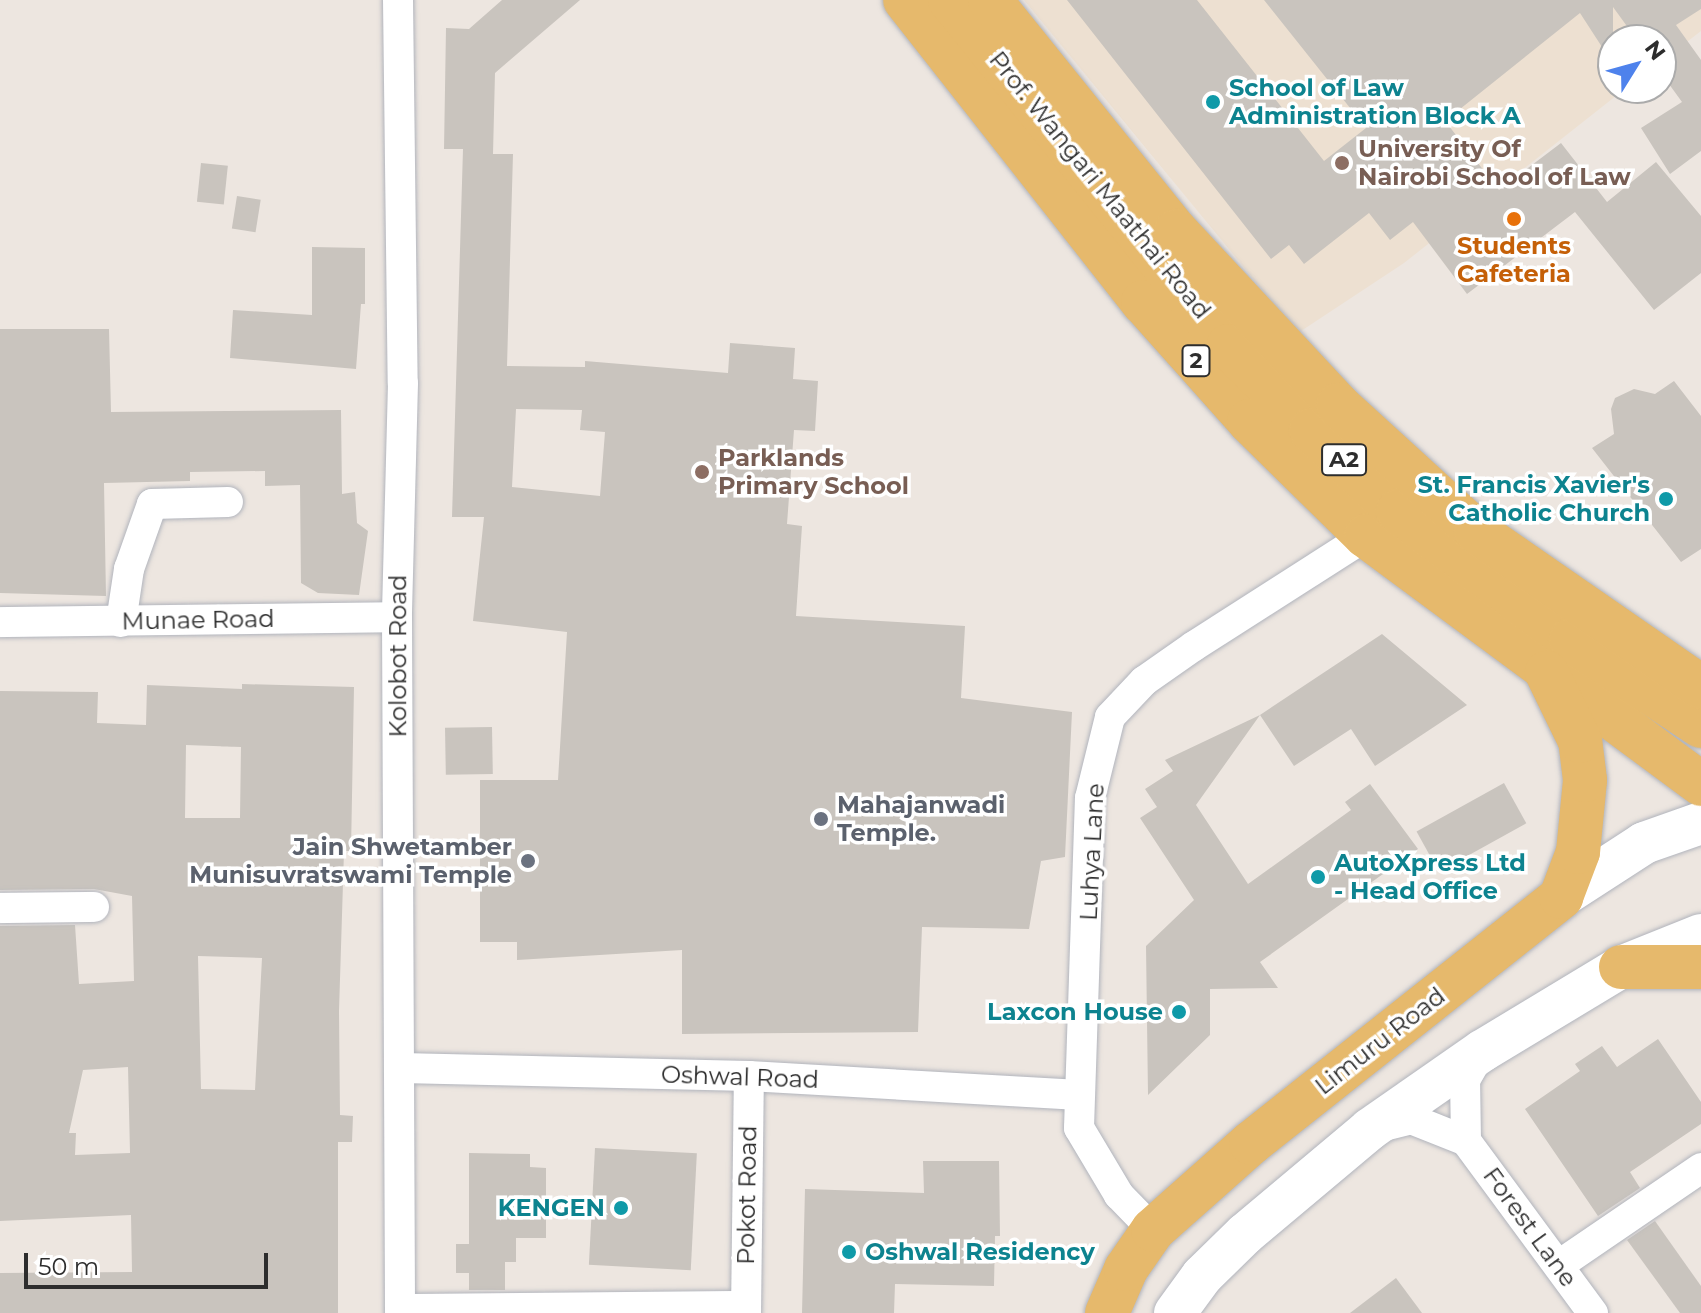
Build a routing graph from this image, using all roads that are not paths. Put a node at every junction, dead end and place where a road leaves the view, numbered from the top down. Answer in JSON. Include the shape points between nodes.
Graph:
{"nodes":[{"id":1,"x":905,"y":0,"type":"edge"},
{"id":2,"x":950,"y":0,"type":"edge"},
{"id":3,"x":990,"y":0,"type":"edge"},
{"id":4,"x":395,"y":1,"type":"edge"},
{"id":5,"x":228,"y":502,"type":"dead end"},
{"id":6,"x":1366,"y":536,"type":"junction"},
{"id":7,"x":397,"y":617,"type":"junction"},
{"id":8,"x":0,"y":622,"type":"edge"},
{"id":9,"x":121,"y":622,"type":"junction"},
{"id":10,"x":1544,"y":666,"type":"junction"},
{"id":11,"x":1701,"y":687,"type":"edge"},
{"id":12,"x":1701,"y":726,"type":"edge"},
{"id":13,"x":1701,"y":784,"type":"edge"},
{"id":14,"x":1701,"y":823,"type":"edge"},
{"id":15,"x":1561,"y":897,"type":"junction"},
{"id":16,"x":94,"y":907,"type":"dead end"},
{"id":17,"x":0,"y":908,"type":"edge"},
{"id":18,"x":1701,"y":935,"type":"edge"},
{"id":19,"x":1621,"y":967,"type":"junction"},
{"id":20,"x":1701,"y":967,"type":"edge"},
{"id":21,"x":1482,"y":1051,"type":"junction"},
{"id":22,"x":401,"y":1068,"type":"junction"},
{"id":23,"x":749,"y":1076,"type":"junction"},
{"id":24,"x":1079,"y":1095,"type":"junction"},
{"id":25,"x":1370,"y":1129,"type":"junction"},
{"id":26,"x":1466,"y":1141,"type":"junction"},
{"id":27,"x":1701,"y":1168,"type":"edge"},
{"id":28,"x":1153,"y":1230,"type":"junction"},
{"id":29,"x":1559,"y":1265,"type":"junction"},
{"id":30,"x":746,"y":1309,"type":"edge"},
{"id":31,"x":400,"y":1311,"type":"edge"},
{"id":32,"x":1107,"y":1313,"type":"edge"},
{"id":33,"x":1175,"y":1313,"type":"edge"},
{"id":34,"x":1593,"y":1313,"type":"edge"}],
"edges":[{"from":1,"to":6,"type":"main road","number":"2","via":[[1143,302],[1249,421]]},
{"from":2,"to":12,"type":"main road","name":"Prof. Wangari Maathai Road","number":"A2","via":[[1228,346],[1398,511],[1571,640]]},
{"from":3,"to":11,"type":"main road","via":[[1176,231],[1338,405],[1476,531]]},
{"from":4,"to":7,"type":"street","name":"Kolobot Road","via":[[403,383]]},
{"from":5,"to":9,"type":"street","via":[[152,504],[129,569]]},
{"from":6,"to":10,"type":"main road","number":"2"},
{"from":6,"to":24,"type":"street","name":"Luhya Lane","via":[[1144,681],[1110,717],[1090,798]]},
{"from":7,"to":9,"type":"street","name":"Munae Road"},
{"from":7,"to":22,"type":"street","name":"Kolobot Road"},
{"from":8,"to":9,"type":"street","name":"Munae Road"},
{"from":10,"to":13,"type":"main road","number":"2"},
{"from":10,"to":15,"type":"main road","via":[[1580,741],[1585,780],[1578,852]]},
{"from":14,"to":15,"type":"main road","name":"Limuru Road","via":[[1644,843]]},
{"from":15,"to":28,"type":"main road","name":"Limuru Road","via":[[1251,1143]]},
{"from":16,"to":17,"type":"street"},
{"from":18,"to":19,"type":"main road"},
{"from":19,"to":20,"type":"main road"},
{"from":19,"to":21,"type":"main road"},
{"from":21,"to":25,"type":"main road"},
{"from":21,"to":26,"type":"street","via":[[1465,1080]]},
{"from":22,"to":23,"type":"street","name":"Oshwal Road"},
{"from":22,"to":31,"type":"street","name":"Kolobot Road"},
{"from":23,"to":24,"type":"street","name":"Oshwal Road"},
{"from":23,"to":30,"type":"street","name":"Pokot Road"},
{"from":24,"to":28,"type":"street","name":"Luhya Lane","via":[[1079,1128],[1089,1151],[1119,1195]]},
{"from":25,"to":26,"type":"street","via":[[1411,1119]]},
{"from":25,"to":33,"type":"main road","via":[[1245,1234],[1202,1276]]},
{"from":26,"to":29,"type":"street","name":"Forest Lane"},
{"from":27,"to":29,"type":"street"},
{"from":28,"to":32,"type":"main road","name":"Limuru Road","via":[[1126,1269]]},
{"from":29,"to":34,"type":"street","name":"Forest Lane"},
{"from":30,"to":31,"type":"street"}]}
